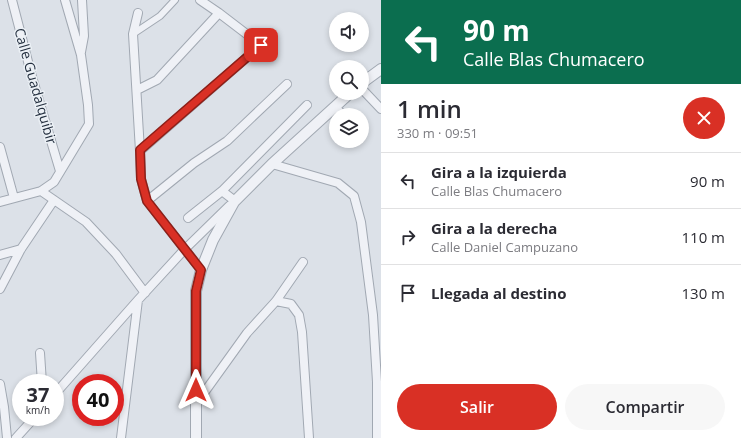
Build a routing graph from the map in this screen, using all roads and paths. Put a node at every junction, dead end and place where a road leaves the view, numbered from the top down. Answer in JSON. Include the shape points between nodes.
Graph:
{"nodes":[{"id":1,"x":12,"y":0,"type":"edge"},
{"id":2,"x":65,"y":0,"type":"edge"},
{"id":3,"x":82,"y":0,"type":"edge"},
{"id":4,"x":175,"y":0,"type":"edge"},
{"id":5,"x":200,"y":0,"type":"edge"},
{"id":6,"x":138,"y":13,"type":"dead end"},
{"id":7,"x":219,"y":13,"type":"junction"},
{"id":8,"x":133,"y":34,"type":"junction"},
{"id":9,"x":81,"y":54,"type":"junction"},
{"id":10,"x":381,"y":69,"type":"edge"},
{"id":11,"x":369,"y":78,"type":"edge"},
{"id":12,"x":287,"y":84,"type":"dead end"},
{"id":13,"x":137,"y":90,"type":"junction"},
{"id":14,"x":369,"y":96,"type":"edge"},
{"id":15,"x":342,"y":100,"type":"edge"},
{"id":16,"x":307,"y":105,"type":"dead end"},
{"id":17,"x":334,"y":107,"type":"joint"},
{"id":18,"x":381,"y":109,"type":"edge"},
{"id":19,"x":0,"y":147,"type":"edge"},
{"id":20,"x":140,"y":150,"type":"junction"},
{"id":21,"x":272,"y":164,"type":"junction"},
{"id":22,"x":60,"y":171,"type":"junction"},
{"id":23,"x":41,"y":191,"type":"junction"},
{"id":24,"x":222,"y":191,"type":"junction"},
{"id":25,"x":14,"y":198,"type":"junction"},
{"id":26,"x":54,"y":200,"type":"junction"},
{"id":27,"x":147,"y":201,"type":"junction"},
{"id":28,"x":235,"y":201,"type":"junction"},
{"id":29,"x":0,"y":202,"type":"edge"},
{"id":30,"x":188,"y":218,"type":"dead end"},
{"id":31,"x":21,"y":249,"type":"junction"},
{"id":32,"x":184,"y":250,"type":"junction"},
{"id":33,"x":0,"y":255,"type":"edge"},
{"id":34,"x":303,"y":262,"type":"dead end"},
{"id":35,"x":201,"y":270,"type":"junction"},
{"id":36,"x":0,"y":289,"type":"edge"},
{"id":37,"x":145,"y":293,"type":"junction"},
{"id":38,"x":138,"y":300,"type":"junction"},
{"id":39,"x":276,"y":301,"type":"junction"},
{"id":40,"x":40,"y":353,"type":"dead end"},
{"id":41,"x":41,"y":374,"type":"edge"},
{"id":42,"x":0,"y":384,"type":"edge"},
{"id":43,"x":64,"y":384,"type":"edge"},
{"id":44,"x":196,"y":404,"type":"junction"},
{"id":45,"x":27,"y":426,"type":"edge"},
{"id":46,"x":7,"y":438,"type":"edge"},
{"id":47,"x":16,"y":438,"type":"edge"},
{"id":48,"x":121,"y":438,"type":"edge"},
{"id":49,"x":196,"y":438,"type":"edge"},
{"id":50,"x":308,"y":438,"type":"edge"},
{"id":51,"x":377,"y":438,"type":"edge"}],
"edges":[{"from":1,"to":22,"type":"street","name":"Calle Guadalquibir"},
{"from":2,"to":9,"type":"street"},
{"from":3,"to":9,"type":"street","via":[[84,36]]},
{"from":4,"to":8,"type":"street","via":[[160,16]]},
{"from":5,"to":7,"type":"street"},
{"from":6,"to":8,"type":"street"},
{"from":7,"to":13,"type":"street","via":[[157,80]]},
{"from":7,"to":20,"type":"street","via":[[261,45]]},
{"from":8,"to":13,"type":"street"},
{"from":9,"to":22,"type":"street","via":[[89,124]]},
{"from":10,"to":11,"type":"street"},
{"from":12,"to":27,"type":"street","via":[[227,140]]},
{"from":13,"to":20,"type":"street"},
{"from":14,"to":18,"type":"street"},
{"from":15,"to":17,"type":"street"},
{"from":16,"to":24,"type":"street"},
{"from":17,"to":21,"type":"street"},
{"from":19,"to":25,"type":"street"},
{"from":20,"to":27,"type":"street","via":[[141,179]]},
{"from":21,"to":28,"type":"street"},
{"from":21,"to":51,"type":"street","via":[[338,183],[354,196],[361,222],[373,315]]},
{"from":22,"to":23,"type":"street","via":[[54,182]]},
{"from":23,"to":25,"type":"street"},
{"from":23,"to":26,"type":"street"},
{"from":24,"to":28,"type":"street"},
{"from":24,"to":30,"type":"street"},
{"from":25,"to":29,"type":"street"},
{"from":26,"to":31,"type":"street"},
{"from":26,"to":37,"type":"street","via":[[86,222],[116,254]]},
{"from":27,"to":32,"type":"street"},
{"from":28,"to":32,"type":"street"},
{"from":28,"to":35,"type":"street","via":[[213,240]]},
{"from":31,"to":33,"type":"street"},
{"from":31,"to":36,"type":"street"},
{"from":32,"to":35,"type":"street"},
{"from":32,"to":37,"type":"street"},
{"from":34,"to":39,"type":"street"},
{"from":35,"to":44,"type":"street","via":[[196,291]]},
{"from":37,"to":38,"type":"street"},
{"from":38,"to":43,"type":"street"},
{"from":38,"to":48,"type":"street"},
{"from":39,"to":44,"type":"street","via":[[247,333]]},
{"from":39,"to":50,"type":"street","via":[[291,304],[299,315]]},
{"from":40,"to":41,"type":"street"},
{"from":42,"to":46,"type":"street"},
{"from":44,"to":49,"type":"street"},
{"from":45,"to":47,"type":"street"}]}
